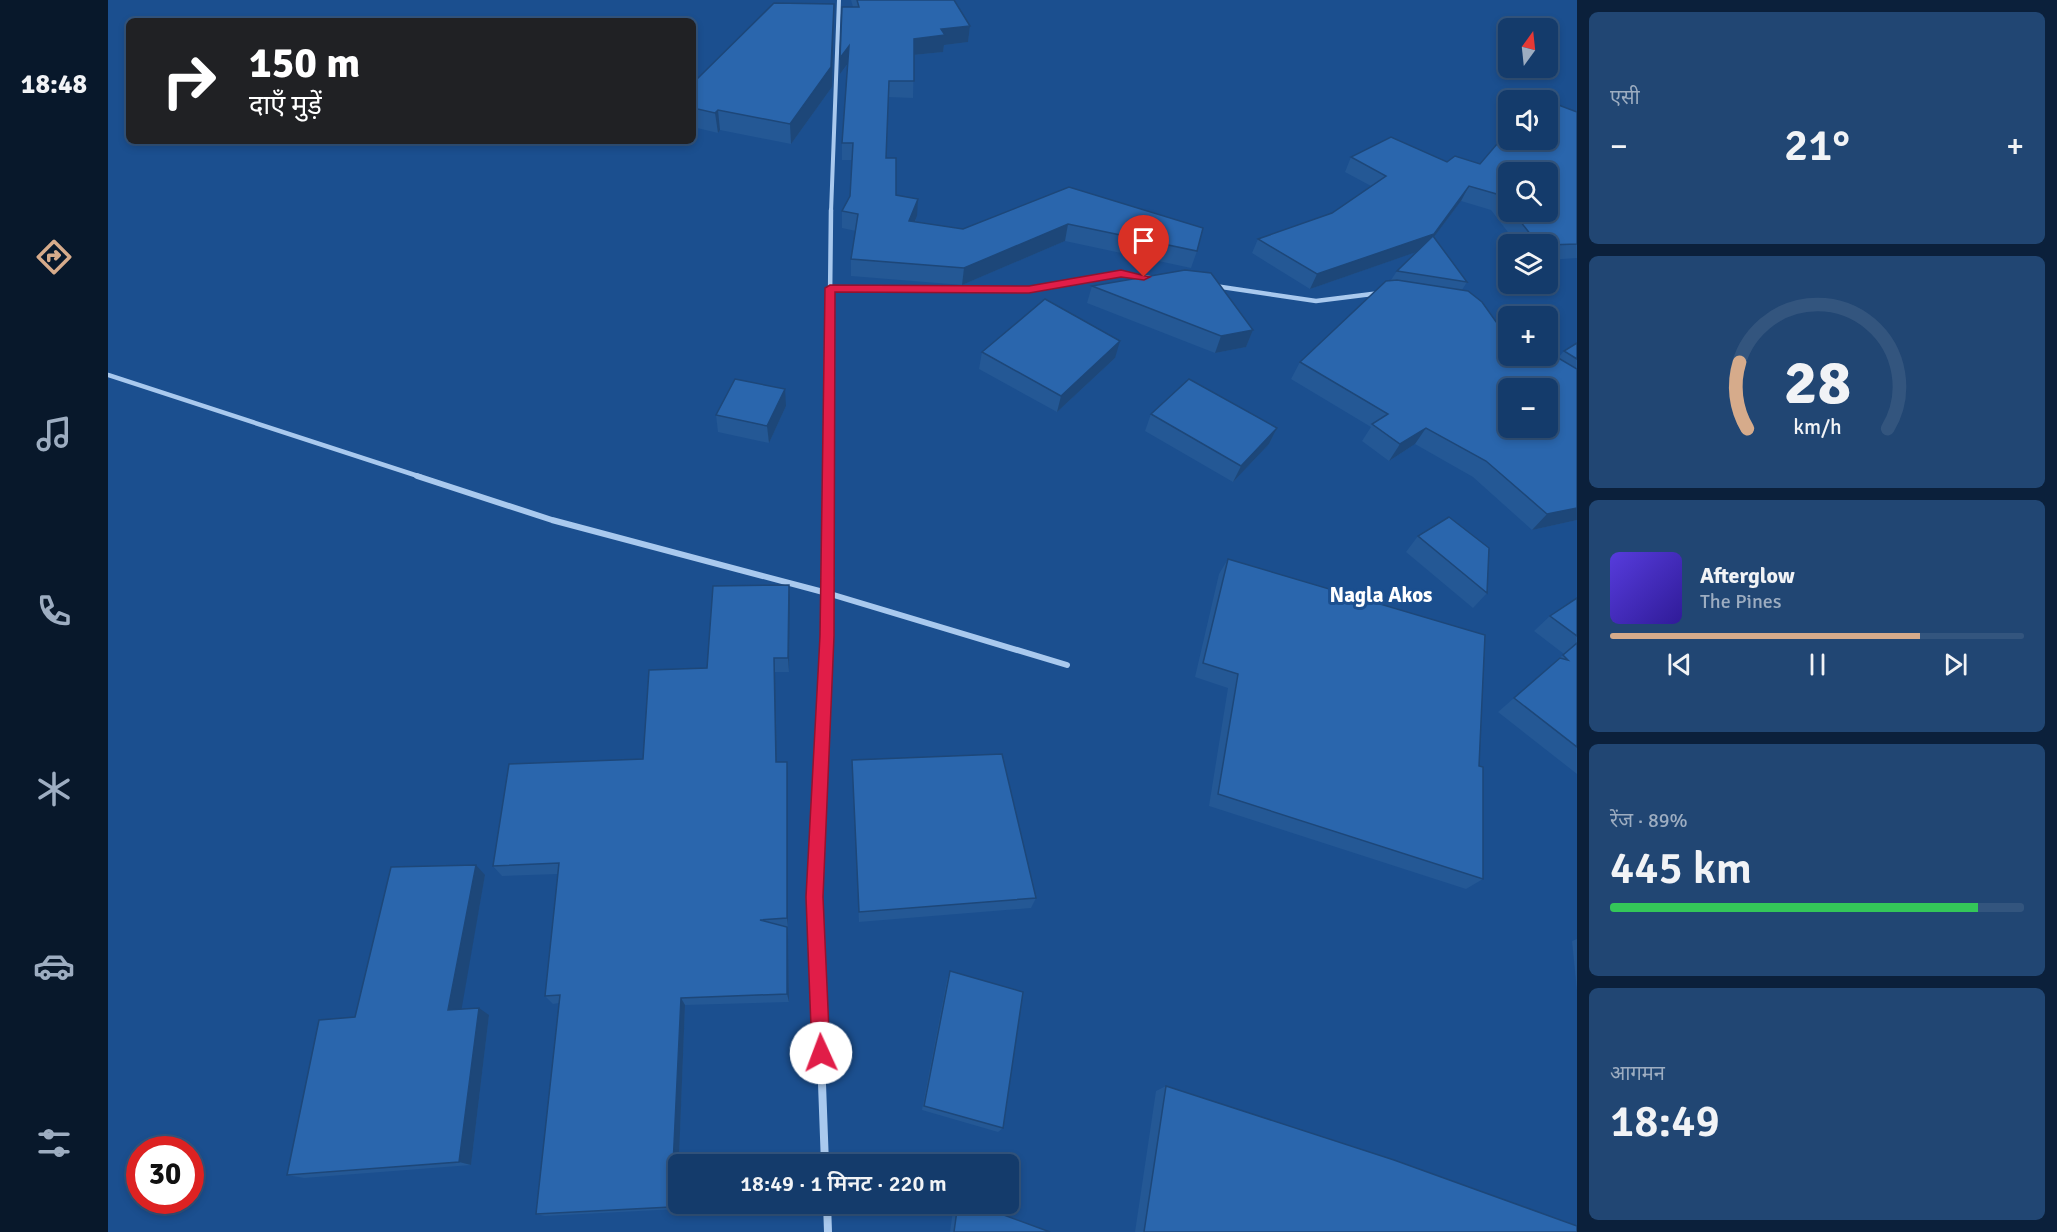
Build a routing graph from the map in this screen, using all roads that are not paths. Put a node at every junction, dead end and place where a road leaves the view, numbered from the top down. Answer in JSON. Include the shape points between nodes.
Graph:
{"nodes":[{"id":1,"x":838,"y":0,"type":"edge"},
{"id":2,"x":1156,"y":278,"type":"edge"},
{"id":3,"x":1203,"y":285,"type":"edge"},
{"id":4,"x":830,"y":288,"type":"junction"},
{"id":5,"x":1389,"y":292,"type":"edge"},
{"id":6,"x":108,"y":375,"type":"edge"},
{"id":7,"x":827,"y":594,"type":"junction"},
{"id":8,"x":1066,"y":665,"type":"dead end"},
{"id":9,"x":825,"y":1154,"type":"edge"},
{"id":10,"x":827,"y":1214,"type":"edge"},
{"id":11,"x":828,"y":1232,"type":"edge"}],
"edges":[{"from":1,"to":4,"type":"street"},
{"from":2,"to":4,"type":"street","via":[[1121,273],[1029,290]]},
{"from":3,"to":5,"type":"street","via":[[1316,301]]},
{"from":4,"to":7,"type":"street"},
{"from":6,"to":7,"type":"street","via":[[552,520]]},
{"from":7,"to":8,"type":"street"},
{"from":7,"to":9,"type":"street","via":[[815,897]]},
{"from":10,"to":11,"type":"street"}]}
